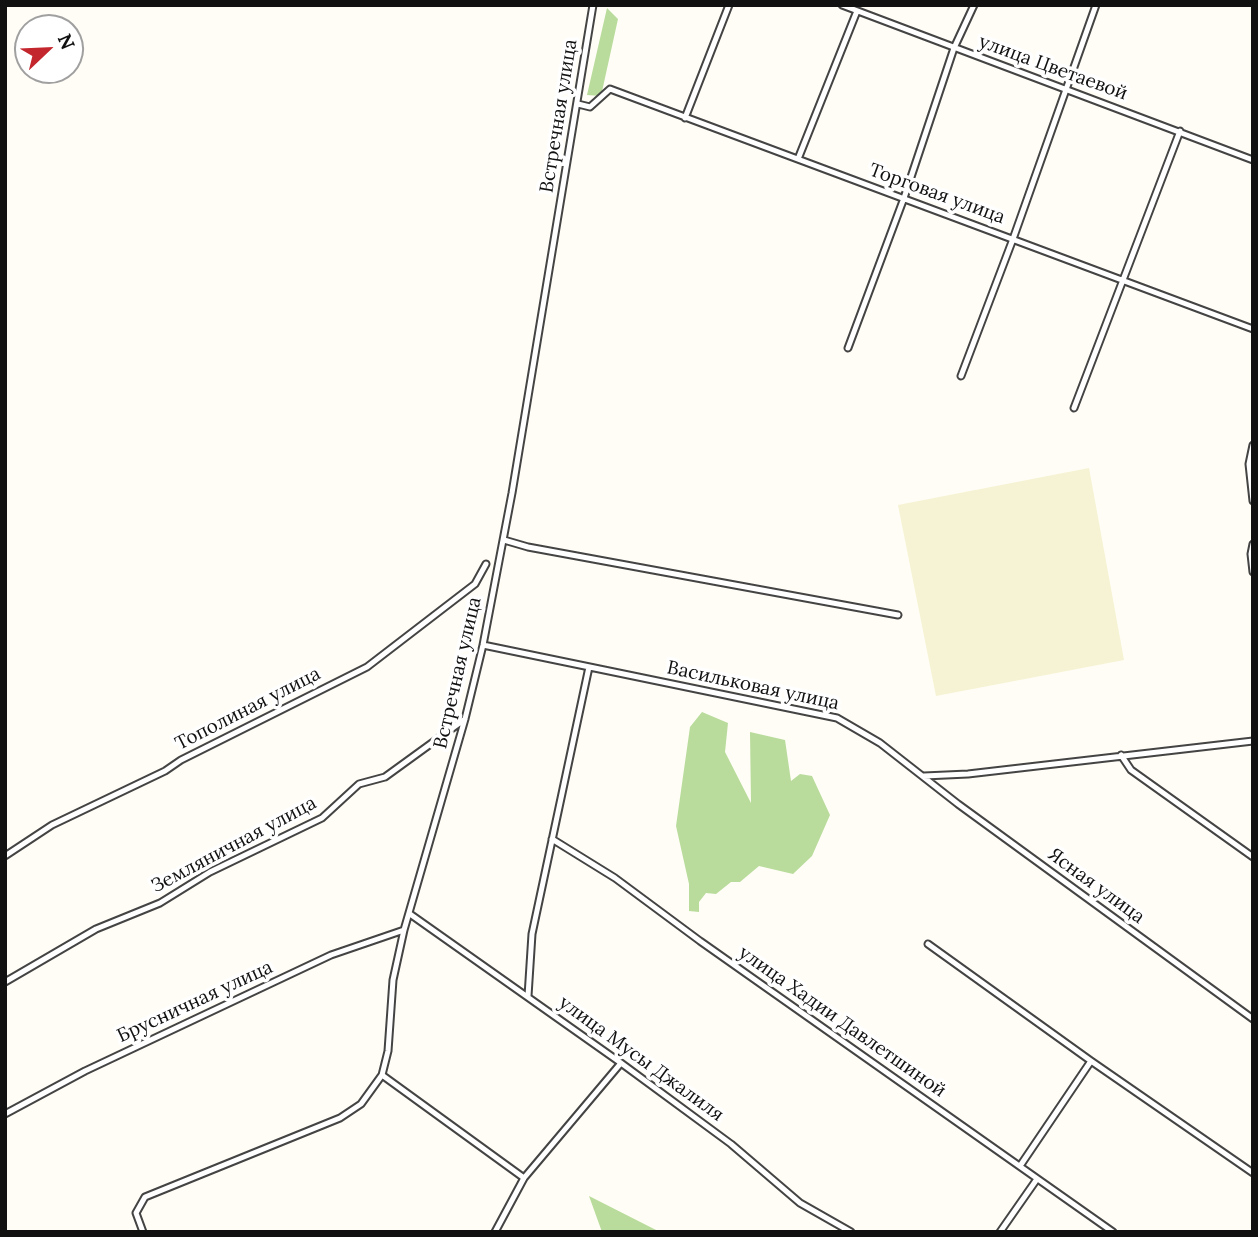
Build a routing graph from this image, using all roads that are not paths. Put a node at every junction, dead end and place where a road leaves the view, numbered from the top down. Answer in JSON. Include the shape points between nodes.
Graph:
{"nodes":[{"id":1,"x":593,"y":5,"type":"edge"},
{"id":2,"x":729,"y":5,"type":"edge"},
{"id":3,"x":842,"y":5,"type":"edge"},
{"id":4,"x":974,"y":5,"type":"edge"},
{"id":5,"x":1096,"y":5,"type":"edge"},
{"id":6,"x":858,"y":11,"type":"junction"},
{"id":7,"x":954,"y":48,"type":"junction"},
{"id":8,"x":1065,"y":91,"type":"junction"},
{"id":9,"x":578,"y":104,"type":"junction"},
{"id":10,"x":685,"y":118,"type":"junction"},
{"id":11,"x":1180,"y":131,"type":"junction"},
{"id":12,"x":798,"y":159,"type":"junction"},
{"id":13,"x":1253,"y":160,"type":"edge"},
{"id":14,"x":904,"y":198,"type":"junction"},
{"id":15,"x":1013,"y":239,"type":"junction"},
{"id":16,"x":1122,"y":279,"type":"junction"},
{"id":17,"x":1253,"y":329,"type":"edge"},
{"id":18,"x":848,"y":348,"type":"dead end"},
{"id":19,"x":961,"y":376,"type":"dead end"},
{"id":20,"x":1074,"y":408,"type":"dead end"},
{"id":21,"x":1253,"y":445,"type":"edge"},
{"id":22,"x":1253,"y":501,"type":"edge"},
{"id":23,"x":504,"y":540,"type":"junction"},
{"id":24,"x":1253,"y":544,"type":"edge"},
{"id":25,"x":486,"y":564,"type":"dead end"},
{"id":26,"x":1253,"y":572,"type":"edge"},
{"id":27,"x":898,"y":615,"type":"dead end"},
{"id":28,"x":483,"y":645,"type":"junction"},
{"id":29,"x":589,"y":667,"type":"junction"},
{"id":30,"x":466,"y":719,"type":"junction"},
{"id":31,"x":1253,"y":741,"type":"edge"},
{"id":32,"x":1121,"y":755,"type":"junction"},
{"id":33,"x":924,"y":776,"type":"junction"},
{"id":34,"x":552,"y":839,"type":"junction"},
{"id":35,"x":5,"y":856,"type":"edge"},
{"id":36,"x":1253,"y":857,"type":"edge"},
{"id":37,"x":410,"y":914,"type":"junction"},
{"id":38,"x":404,"y":930,"type":"junction"},
{"id":39,"x":928,"y":944,"type":"dead end"},
{"id":40,"x":5,"y":982,"type":"edge"},
{"id":41,"x":528,"y":996,"type":"junction"},
{"id":42,"x":1253,"y":1019,"type":"edge"},
{"id":43,"x":1091,"y":1061,"type":"junction"},
{"id":44,"x":621,"y":1063,"type":"junction"},
{"id":45,"x":382,"y":1075,"type":"junction"},
{"id":46,"x":5,"y":1114,"type":"edge"},
{"id":47,"x":1020,"y":1166,"type":"junction"},
{"id":48,"x":1253,"y":1173,"type":"edge"},
{"id":49,"x":524,"y":1178,"type":"junction"},
{"id":50,"x":1037,"y":1179,"type":"junction"},
{"id":51,"x":143,"y":1232,"type":"edge"},
{"id":52,"x":495,"y":1232,"type":"edge"},
{"id":53,"x":850,"y":1232,"type":"edge"},
{"id":54,"x":1000,"y":1232,"type":"edge"},
{"id":55,"x":1113,"y":1232,"type":"edge"}],
"edges":[{"from":1,"to":9,"type":"street","name":"Встречная улица"},
{"from":2,"to":10,"type":"street"},
{"from":3,"to":6,"type":"street","name":"улица Цветаевой"},
{"from":4,"to":7,"type":"street"},
{"from":5,"to":8,"type":"street"},
{"from":6,"to":7,"type":"street","name":"улица Цветаевой"},
{"from":6,"to":12,"type":"street"},
{"from":7,"to":8,"type":"street","name":"улица Цветаевой"},
{"from":7,"to":14,"type":"street"},
{"from":8,"to":11,"type":"street","name":"улица Цветаевой"},
{"from":8,"to":15,"type":"street"},
{"from":9,"to":10,"type":"street","name":"Торговая улица","via":[[590,107],[610,89]]},
{"from":9,"to":23,"type":"street","name":"Встречная улица"},
{"from":10,"to":12,"type":"street","name":"Торговая улица"},
{"from":11,"to":13,"type":"street","name":"улица Цветаевой"},
{"from":11,"to":16,"type":"street"},
{"from":12,"to":14,"type":"street","name":"Торговая улица"},
{"from":14,"to":15,"type":"street","name":"Торговая улица"},
{"from":14,"to":18,"type":"street"},
{"from":15,"to":16,"type":"street","name":"Торговая улица"},
{"from":15,"to":19,"type":"street"},
{"from":16,"to":17,"type":"street","name":"Торговая улица"},
{"from":16,"to":20,"type":"street"},
{"from":21,"to":22,"type":"street","via":[[1248,464]]},
{"from":23,"to":27,"type":"street"},
{"from":23,"to":28,"type":"street","name":"Встречная улица"},
{"from":24,"to":26,"type":"street"},
{"from":25,"to":35,"type":"street","name":"Тополиная улица","via":[[475,584],[368,667],[52,825]]},
{"from":28,"to":29,"type":"street","name":"Васильковая улица"},
{"from":28,"to":30,"type":"street","name":"Встречная улица"},
{"from":29,"to":33,"type":"street","name":"Васильковая улица","via":[[837,718]]},
{"from":29,"to":34,"type":"street"},
{"from":30,"to":37,"type":"street","name":"Встречная улица"},
{"from":30,"to":40,"type":"street","name":"Земляничная улица","via":[[385,777],[359,784],[322,818],[210,872],[160,903],[96,929]]},
{"from":31,"to":32,"type":"street"},
{"from":32,"to":33,"type":"street"},
{"from":32,"to":36,"type":"street","via":[[1131,770]]},
{"from":33,"to":42,"type":"street","name":"Ясная улица"},
{"from":34,"to":41,"type":"street","via":[[532,934]]},
{"from":34,"to":47,"type":"street","name":"улица Хадии Давлетшиной","via":[[615,878]]},
{"from":37,"to":38,"type":"street","name":"Встречная улица"},
{"from":37,"to":41,"type":"street","name":"улица Мусы Джалиля"},
{"from":38,"to":45,"type":"street","name":"Встречная улица"},
{"from":38,"to":46,"type":"street","name":"Брусничная улица","via":[[331,955],[85,1071]]},
{"from":39,"to":43,"type":"street"},
{"from":41,"to":44,"type":"street","name":"улица Мусы Джалиля"},
{"from":43,"to":47,"type":"street"},
{"from":43,"to":48,"type":"street"},
{"from":44,"to":49,"type":"street"},
{"from":44,"to":53,"type":"street","name":"улица Мусы Джалиля","via":[[731,1144],[800,1203]]},
{"from":45,"to":49,"type":"street"},
{"from":45,"to":51,"type":"street","name":"Встречная улица","via":[[361,1104],[340,1118],[145,1197],[136,1213]]},
{"from":47,"to":50,"type":"street","name":"улица Хадии Давлетшиной"},
{"from":49,"to":52,"type":"street"},
{"from":50,"to":54,"type":"street"},
{"from":50,"to":55,"type":"street","name":"улица Хадии Давлетшиной"}]}
